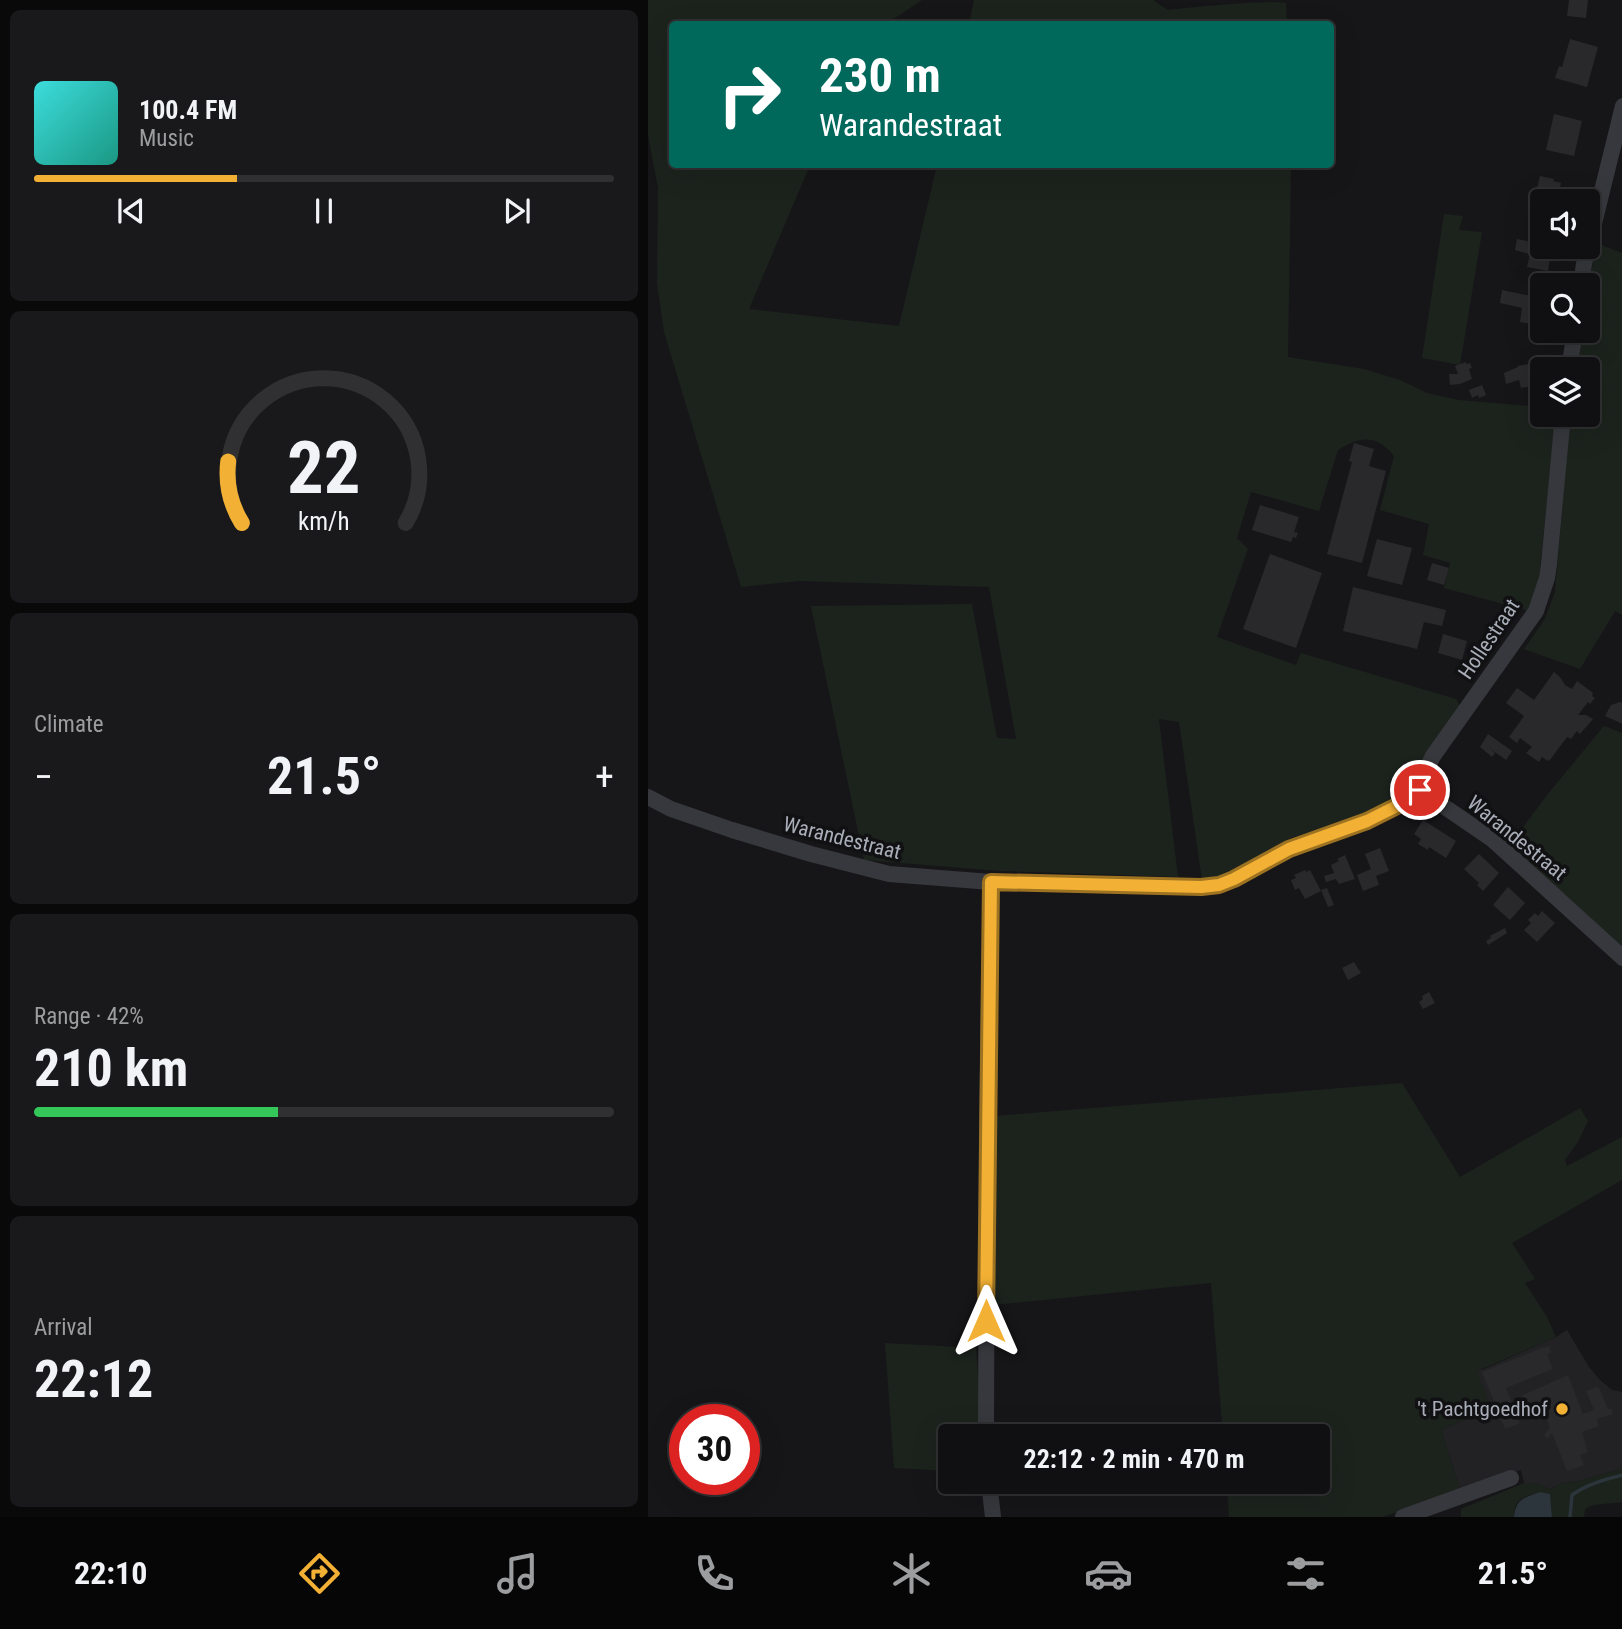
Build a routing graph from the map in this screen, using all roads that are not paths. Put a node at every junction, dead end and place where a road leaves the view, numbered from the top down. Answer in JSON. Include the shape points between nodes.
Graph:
{"nodes":[{"id":1,"x":1623,"y":106,"type":"edge"},
{"id":2,"x":1583,"y":273,"type":"edge"},
{"id":3,"x":1562,"y":427,"type":"edge"},
{"id":4,"x":1420,"y":790,"type":"junction"},
{"id":5,"x":648,"y":797,"type":"edge"},
{"id":6,"x":991,"y":882,"type":"junction"},
{"id":7,"x":1623,"y":958,"type":"edge"},
{"id":8,"x":986,"y":1424,"type":"edge"},
{"id":9,"x":1511,"y":1478,"type":"dead end"},
{"id":10,"x":990,"y":1494,"type":"edge"},
{"id":11,"x":993,"y":1517,"type":"edge"},
{"id":12,"x":1403,"y":1517,"type":"edge"}],
"edges":[{"from":1,"to":2,"type":"street"},
{"from":3,"to":4,"type":"street","name":"Hollestraat","via":[[1549,564],[1536,611],[1433,756]]},
{"from":4,"to":6,"type":"street","name":"Warandestraat","via":[[1367,821],[1289,849],[1219,885]]},
{"from":4,"to":7,"type":"street","name":"Warandestraat","via":[[1493,840]]},
{"from":5,"to":6,"type":"street","name":"Warandestraat","via":[[732,830],[889,874]]},
{"from":6,"to":8,"type":"street"},
{"from":9,"to":12,"type":"street"},
{"from":10,"to":11,"type":"street"}]}
